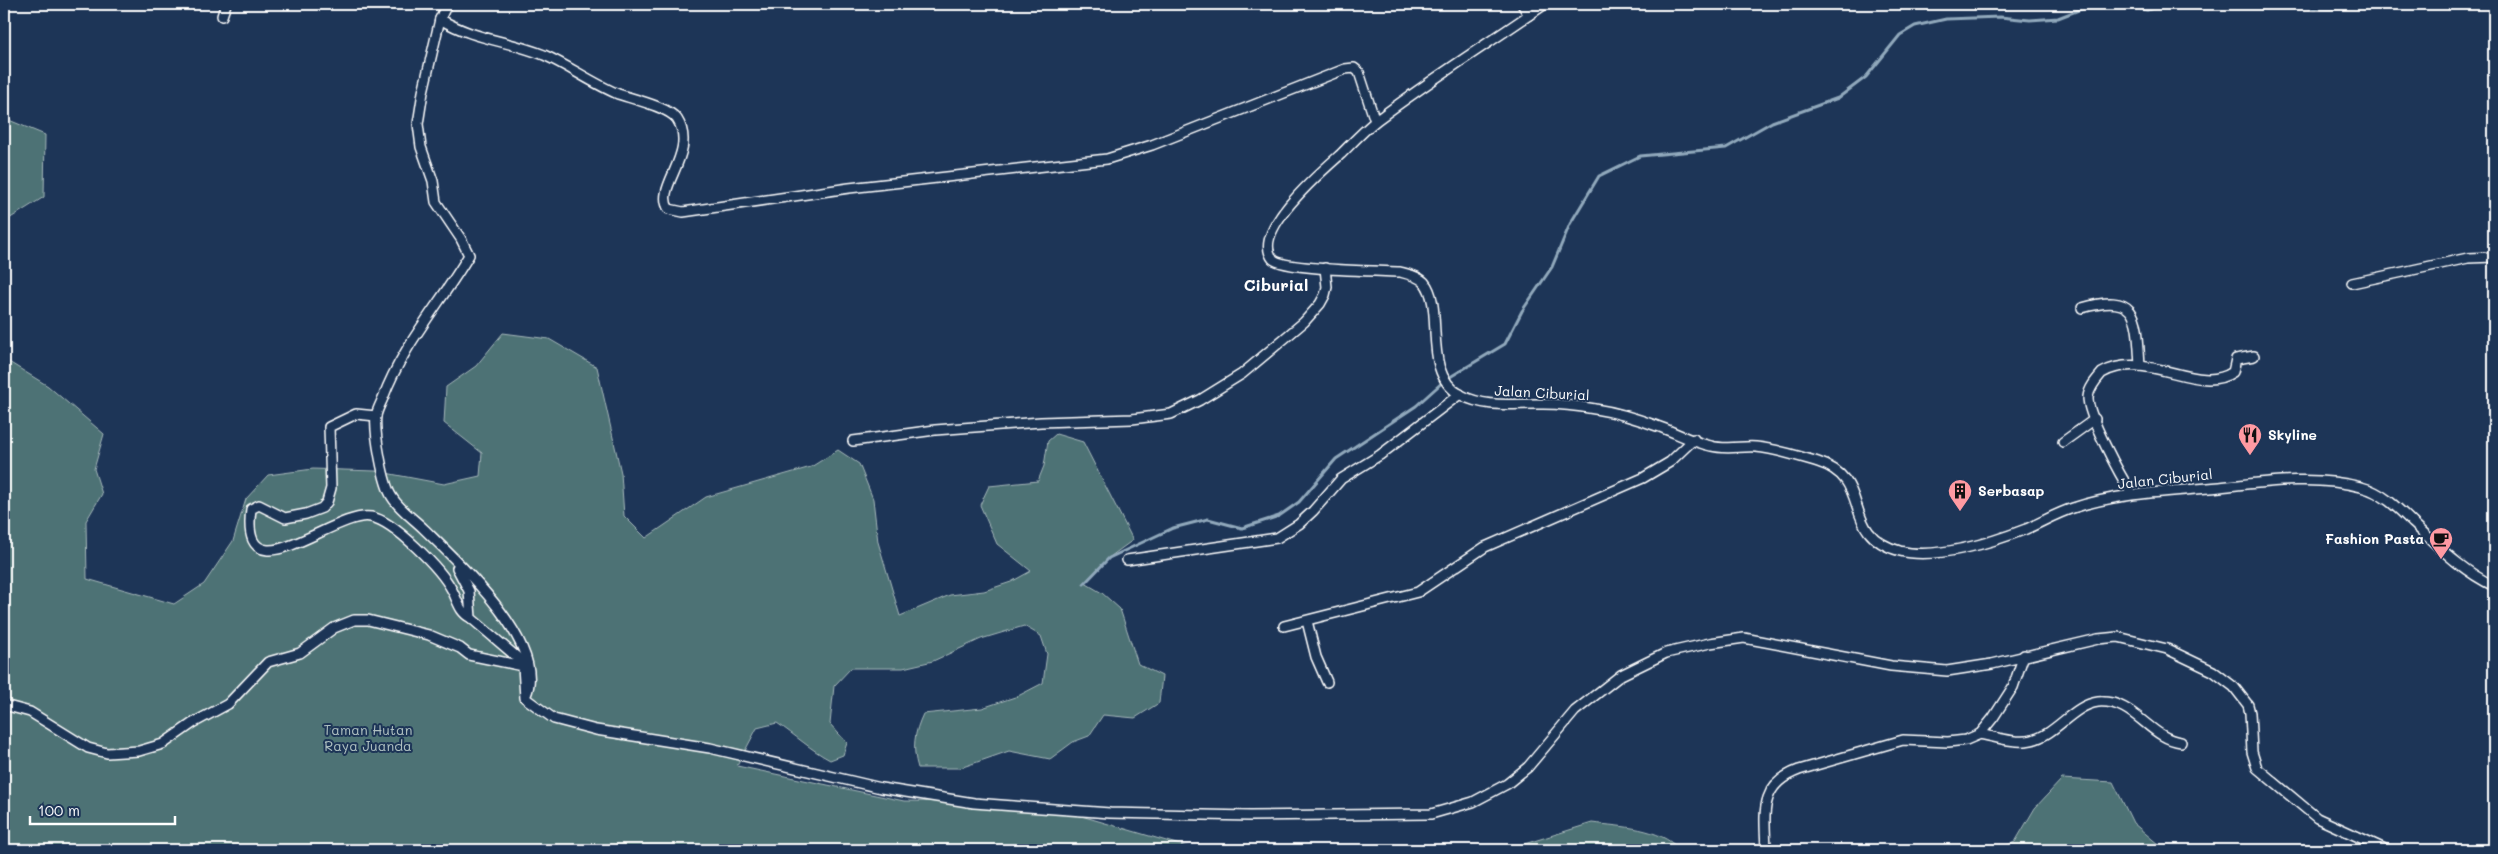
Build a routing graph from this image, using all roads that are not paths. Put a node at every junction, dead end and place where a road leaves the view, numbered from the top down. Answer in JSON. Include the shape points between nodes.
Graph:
{"nodes":[{"id":1,"x":226,"y":4,"type":"edge"},
{"id":2,"x":447,"y":4,"type":"edge"},
{"id":3,"x":1522,"y":4,"type":"edge"},
{"id":4,"x":1545,"y":4,"type":"edge"},
{"id":5,"x":1529,"y":15,"type":"junction"},
{"id":6,"x":222,"y":16,"type":"dead end"},
{"id":7,"x":440,"y":18,"type":"junction"},
{"id":8,"x":1375,"y":121,"type":"junction"},
{"id":9,"x":2494,"y":257,"type":"edge"},
{"id":10,"x":1325,"y":268,"type":"junction"},
{"id":11,"x":2352,"y":283,"type":"dead end"},
{"id":12,"x":2082,"y":308,"type":"dead end"},
{"id":13,"x":2254,"y":356,"type":"dead end"},
{"id":14,"x":2140,"y":366,"type":"junction"},
{"id":15,"x":1460,"y":394,"type":"junction"},
{"id":16,"x":376,"y":416,"type":"junction"},
{"id":17,"x":2095,"y":419,"type":"junction"},
{"id":18,"x":1694,"y":439,"type":"junction"},
{"id":19,"x":853,"y":441,"type":"dead end"},
{"id":20,"x":2063,"y":442,"type":"dead end"},
{"id":21,"x":2132,"y":494,"type":"junction"},
{"id":22,"x":451,"y":556,"type":"junction"},
{"id":23,"x":1127,"y":560,"type":"dead end"},
{"id":24,"x":2494,"y":586,"type":"edge"},
{"id":25,"x":471,"y":618,"type":"junction"},
{"id":26,"x":1307,"y":621,"type":"junction"},
{"id":27,"x":1284,"y":626,"type":"dead end"},
{"id":28,"x":2024,"y":655,"type":"junction"},
{"id":29,"x":523,"y":666,"type":"junction"},
{"id":30,"x":1327,"y":682,"type":"dead end"},
{"id":31,"x":525,"y":698,"type":"junction"},
{"id":32,"x":4,"y":705,"type":"edge"},
{"id":33,"x":1980,"y":734,"type":"junction"},
{"id":34,"x":2182,"y":742,"type":"dead end"},
{"id":35,"x":1766,"y":850,"type":"edge"},
{"id":36,"x":2387,"y":850,"type":"edge"}],
"edges":[{"from":1,"to":6,"type":"street"},
{"from":2,"to":7,"type":"street"},
{"from":3,"to":5,"type":"street"},
{"from":4,"to":5,"type":"street"},
{"from":5,"to":8,"type":"street"},
{"from":7,"to":8,"type":"street","via":[[472,35],[542,54],[615,92],[671,113],[679,124],[683,142],[683,152],[670,178],[666,202],[675,212],[1106,159],[1161,142],[1345,69],[1354,68],[1359,72]]},
{"from":7,"to":16,"type":"street","via":[[418,124],[436,202],[469,255],[391,377]]},
{"from":8,"to":10,"type":"street","via":[[1298,194],[1285,210],[1269,242],[1271,255],[1278,262]]},
{"from":9,"to":11,"type":"street","via":[[2468,258]]},
{"from":10,"to":15,"type":"street","via":[[1400,272],[1424,282],[1432,310],[1436,357],[1452,388]]},
{"from":10,"to":19,"type":"street","via":[[1327,291],[1304,322],[1242,374],[1171,414],[935,430]]},
{"from":12,"to":14,"type":"street","via":[[2118,303],[2130,309],[2136,320]]},
{"from":13,"to":14,"type":"street","via":[[2236,359],[2232,372],[2210,378],[2193,378]]},
{"from":14,"to":17,"type":"street","via":[[2102,373],[2088,398]]},
{"from":15,"to":18,"type":"street","name":"Jalan Ciburial","via":[[1489,404],[1542,403],[1596,409]]},
{"from":15,"to":23,"type":"street","via":[[1380,455],[1341,479],[1313,511],[1283,535]]},
{"from":16,"to":22,"type":"street","via":[[385,482],[392,498]]},
{"from":16,"to":25,"type":"street","via":[[356,414],[329,427],[331,488],[322,508],[285,518],[259,505],[251,509],[249,534],[256,545],[269,551],[283,550],[344,520],[362,516],[373,518],[405,538],[434,563],[463,614]]},
{"from":17,"to":20,"type":"street"},
{"from":17,"to":21,"type":"street","via":[[2116,469]]},
{"from":18,"to":21,"type":"street","name":"Jalan Ciburial","via":[[1708,446],[1780,451],[1831,466],[1850,484],[1868,534],[1884,544],[1914,553],[1950,550],[2001,538],[2072,508]]},
{"from":18,"to":26,"type":"street","via":[[1670,462],[1643,478],[1485,547],[1418,592],[1334,611]]},
{"from":21,"to":24,"type":"street","name":"Jalan Ciburial","via":[[2282,482],[2344,484],[2374,491],[2400,510],[2456,563]]},
{"from":22,"to":25,"type":"street","via":[[469,591]]},
{"from":22,"to":31,"type":"street","via":[[509,620],[530,666],[531,683]]},
{"from":25,"to":29,"type":"street"},
{"from":26,"to":27,"type":"street"},
{"from":26,"to":30,"type":"street","via":[[1316,657]]},
{"from":28,"to":31,"type":"street","via":[[1992,664],[1930,671],[1744,638],[1666,653],[1608,683],[1575,711],[1528,767],[1507,784],[1473,802],[1431,814],[1250,816],[1110,813],[974,803],[881,788],[710,748],[596,730],[554,718]]},
{"from":28,"to":33,"type":"street","via":[[2012,687]]},
{"from":28,"to":36,"type":"street","via":[[2118,637],[2167,649],[2212,671],[2234,687],[2248,705],[2253,761],[2257,768],[2317,818]]},
{"from":29,"to":31,"type":"street"},
{"from":29,"to":32,"type":"street","via":[[468,655],[460,648],[429,635],[368,620],[354,620],[334,628],[300,653],[268,662],[228,704],[202,717],[163,744],[139,751],[107,753],[88,748],[30,712]]},
{"from":33,"to":34,"type":"street","via":[[2031,740],[2044,736],[2085,706],[2110,702],[2136,714],[2170,741]]},
{"from":33,"to":35,"type":"street","via":[[1948,742],[1903,740],[1787,774],[1770,790],[1764,808]]}]}
